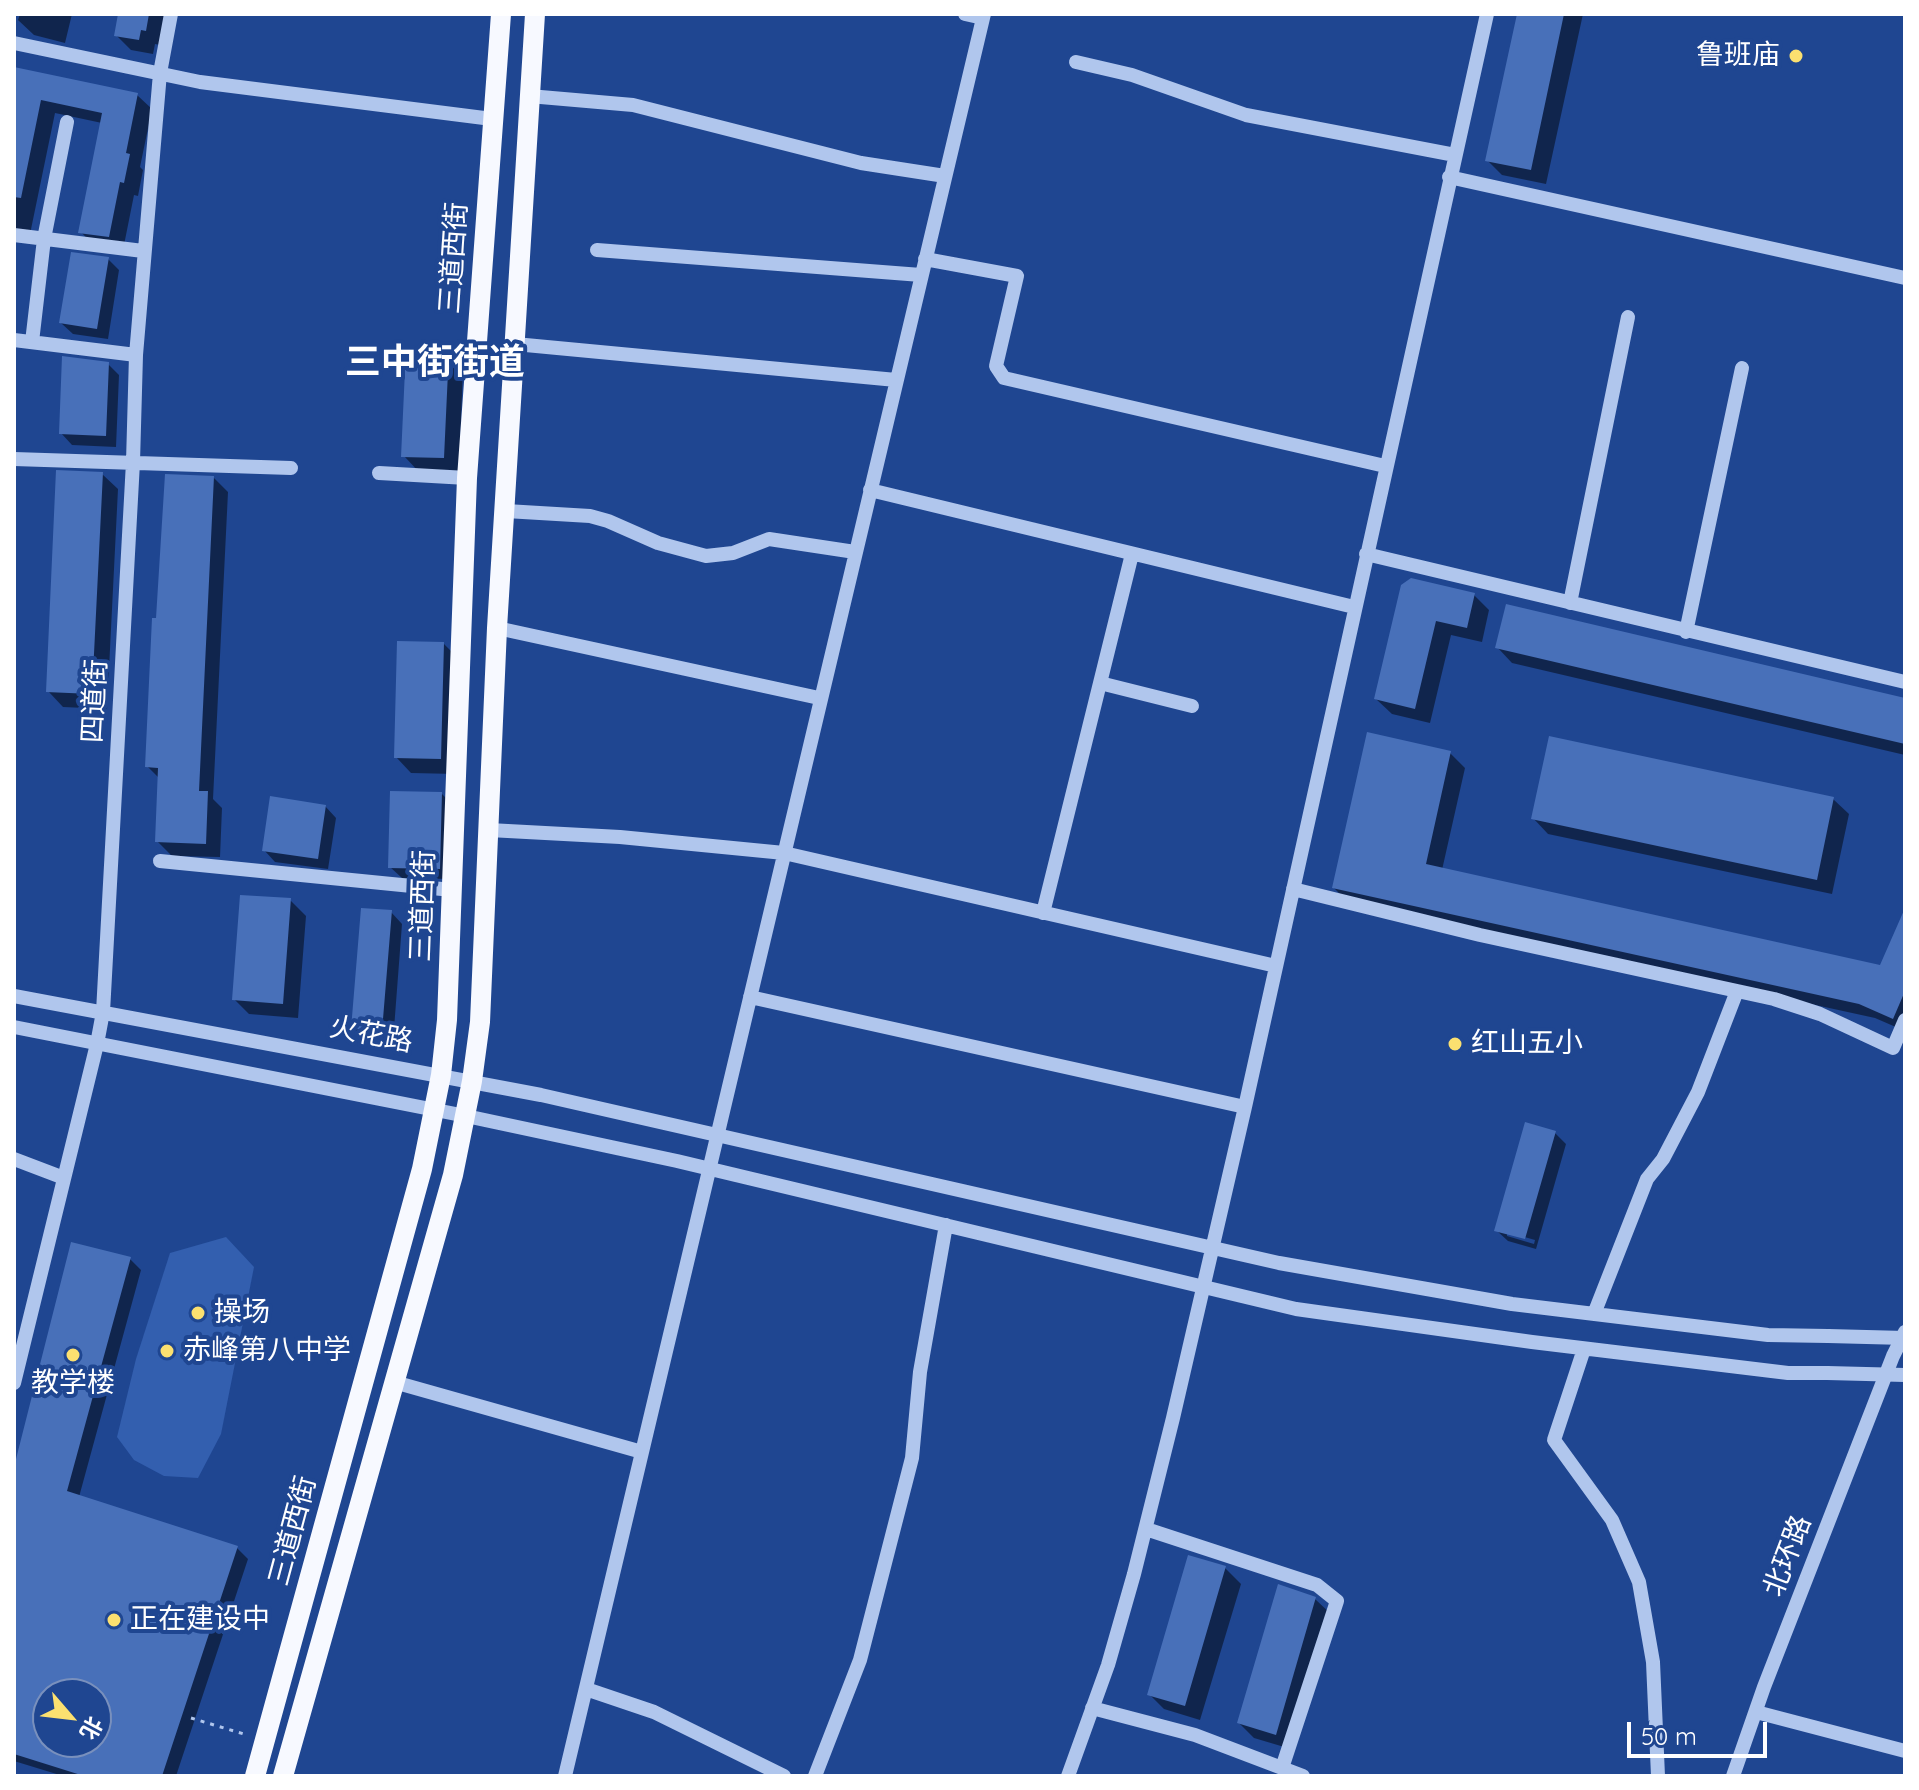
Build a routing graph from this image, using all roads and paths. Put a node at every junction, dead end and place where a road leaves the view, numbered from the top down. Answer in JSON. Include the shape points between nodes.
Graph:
{"nodes":[{"id":1,"x":171,"y":14,"type":"edge"},
{"id":2,"x":501,"y":14,"type":"edge"},
{"id":3,"x":535,"y":14,"type":"edge"},
{"id":4,"x":965,"y":14,"type":"edge"},
{"id":5,"x":1482,"y":15,"type":"edge"},
{"id":6,"x":983,"y":16,"type":"edge"},
{"id":7,"x":14,"y":43,"type":"edge"},
{"id":8,"x":1076,"y":62,"type":"dead end"},
{"id":9,"x":160,"y":73,"type":"junction"},
{"id":10,"x":529,"y":96,"type":"junction"},
{"id":11,"x":492,"y":119,"type":"junction"},
{"id":12,"x":67,"y":122,"type":"dead end"},
{"id":13,"x":1455,"y":155,"type":"junction"},
{"id":14,"x":945,"y":176,"type":"junction"},
{"id":15,"x":1449,"y":177,"type":"junction"},
{"id":16,"x":14,"y":235,"type":"edge"},
{"id":17,"x":44,"y":239,"type":"junction"},
{"id":18,"x":597,"y":250,"type":"dead end"},
{"id":19,"x":143,"y":251,"type":"junction"},
{"id":20,"x":925,"y":259,"type":"junction"},
{"id":21,"x":921,"y":275,"type":"junction"},
{"id":22,"x":1905,"y":278,"type":"edge"},
{"id":23,"x":1628,"y":317,"type":"dead end"},
{"id":24,"x":14,"y":340,"type":"edge"},
{"id":25,"x":32,"y":342,"type":"junction"},
{"id":26,"x":515,"y":344,"type":"junction"},
{"id":27,"x":136,"y":355,"type":"junction"},
{"id":28,"x":1742,"y":368,"type":"dead end"},
{"id":29,"x":896,"y":380,"type":"junction"},
{"id":30,"x":14,"y":459,"type":"edge"},
{"id":31,"x":133,"y":462,"type":"junction"},
{"id":32,"x":1385,"y":466,"type":"junction"},
{"id":33,"x":291,"y":468,"type":"dead end"},
{"id":34,"x":379,"y":473,"type":"dead end"},
{"id":35,"x":467,"y":478,"type":"junction"},
{"id":36,"x":870,"y":490,"type":"junction"},
{"id":37,"x":506,"y":511,"type":"junction"},
{"id":38,"x":855,"y":552,"type":"junction"},
{"id":39,"x":1132,"y":554,"type":"junction"},
{"id":40,"x":1366,"y":554,"type":"junction"},
{"id":41,"x":1570,"y":603,"type":"junction"},
{"id":42,"x":1354,"y":607,"type":"junction"},
{"id":43,"x":497,"y":628,"type":"junction"},
{"id":44,"x":1686,"y":632,"type":"junction"},
{"id":45,"x":1905,"y":682,"type":"edge"},
{"id":46,"x":1100,"y":683,"type":"junction"},
{"id":47,"x":819,"y":698,"type":"junction"},
{"id":48,"x":1192,"y":706,"type":"dead end"},
{"id":49,"x":489,"y":830,"type":"junction"},
{"id":50,"x":784,"y":853,"type":"junction"},
{"id":51,"x":160,"y":861,"type":"dead end"},
{"id":52,"x":1293,"y":889,"type":"junction"},
{"id":53,"x":452,"y":890,"type":"junction"},
{"id":54,"x":1043,"y":913,"type":"junction"},
{"id":55,"x":1276,"y":966,"type":"junction"},
{"id":56,"x":1737,"y":991,"type":"junction"},
{"id":57,"x":14,"y":996,"type":"edge"},
{"id":58,"x":750,"y":997,"type":"junction"},
{"id":59,"x":103,"y":1012,"type":"junction"},
{"id":60,"x":1905,"y":1020,"type":"edge"},
{"id":61,"x":14,"y":1027,"type":"edge"},
{"id":62,"x":97,"y":1044,"type":"junction"},
{"id":63,"x":441,"y":1075,"type":"junction"},
{"id":64,"x":472,"y":1081,"type":"junction"},
{"id":65,"x":1245,"y":1107,"type":"junction"},
{"id":66,"x":435,"y":1110,"type":"junction"},
{"id":67,"x":466,"y":1116,"type":"junction"},
{"id":68,"x":718,"y":1134,"type":"junction"},
{"id":69,"x":14,"y":1159,"type":"edge"},
{"id":70,"x":709,"y":1168,"type":"junction"},
{"id":71,"x":64,"y":1178,"type":"junction"},
{"id":72,"x":946,"y":1225,"type":"junction"},
{"id":73,"x":1213,"y":1248,"type":"junction"},
{"id":74,"x":1203,"y":1287,"type":"junction"},
{"id":75,"x":1594,"y":1314,"type":"junction"},
{"id":76,"x":14,"y":1317,"type":"edge"},
{"id":77,"x":29,"y":1321,"type":"junction"},
{"id":78,"x":1905,"y":1332,"type":"edge"},
{"id":79,"x":1905,"y":1338,"type":"edge"},
{"id":80,"x":1584,"y":1349,"type":"junction"},
{"id":81,"x":1905,"y":1375,"type":"edge"},
{"id":82,"x":394,"y":1382,"type":"junction"},
{"id":83,"x":14,"y":1383,"type":"edge"},
{"id":84,"x":642,"y":1452,"type":"junction"},
{"id":85,"x":1146,"y":1529,"type":"junction"},
{"id":86,"x":586,"y":1689,"type":"junction"},
{"id":87,"x":1092,"y":1708,"type":"junction"},
{"id":88,"x":1756,"y":1712,"type":"junction"},
{"id":89,"x":191,"y":1718,"type":"dead end"},
{"id":90,"x":247,"y":1735,"type":"dead end"},
{"id":91,"x":1905,"y":1751,"type":"edge"},
{"id":92,"x":1282,"y":1768,"type":"junction"},
{"id":93,"x":255,"y":1776,"type":"edge"},
{"id":94,"x":283,"y":1776,"type":"edge"},
{"id":95,"x":565,"y":1776,"type":"edge"},
{"id":96,"x":784,"y":1776,"type":"edge"},
{"id":97,"x":815,"y":1776,"type":"edge"},
{"id":98,"x":1068,"y":1776,"type":"edge"},
{"id":99,"x":1303,"y":1776,"type":"edge"},
{"id":100,"x":1658,"y":1776,"type":"edge"},
{"id":101,"x":1733,"y":1776,"type":"edge"}],
"edges":[{"from":1,"to":9,"type":"street","name":"四道街"},
{"from":2,"to":11,"type":"main road","name":"三道西街"},
{"from":3,"to":10,"type":"main road"},
{"from":4,"to":6,"type":"street"},
{"from":5,"to":13,"type":"street"},
{"from":6,"to":14,"type":"street"},
{"from":7,"to":9,"type":"street"},
{"from":8,"to":13,"type":"street","via":[[1132,75],[1246,115]]},
{"from":9,"to":11,"type":"street"},
{"from":9,"to":19,"type":"street","name":"四道街"},
{"from":10,"to":14,"type":"street","via":[[633,105],[861,163]]},
{"from":10,"to":26,"type":"main road"},
{"from":11,"to":35,"type":"main road","name":"三道西街"},
{"from":12,"to":17,"type":"street"},
{"from":13,"to":15,"type":"street"},
{"from":14,"to":20,"type":"street"},
{"from":15,"to":22,"type":"street"},
{"from":15,"to":32,"type":"street"},
{"from":16,"to":17,"type":"street"},
{"from":17,"to":19,"type":"street"},
{"from":17,"to":25,"type":"street"},
{"from":18,"to":21,"type":"street"},
{"from":19,"to":27,"type":"street","name":"四道街"},
{"from":20,"to":21,"type":"street"},
{"from":20,"to":32,"type":"street","via":[[1017,276],[996,366],[1004,378]]},
{"from":21,"to":29,"type":"street"},
{"from":23,"to":41,"type":"street"},
{"from":24,"to":25,"type":"street"},
{"from":25,"to":27,"type":"street"},
{"from":26,"to":29,"type":"street"},
{"from":26,"to":37,"type":"main road"},
{"from":27,"to":31,"type":"street","name":"四道街"},
{"from":28,"to":44,"type":"street"},
{"from":29,"to":36,"type":"street"},
{"from":30,"to":31,"type":"street"},
{"from":31,"to":33,"type":"street"},
{"from":31,"to":59,"type":"street","name":"四道街"},
{"from":32,"to":40,"type":"street"},
{"from":34,"to":35,"type":"street"},
{"from":35,"to":53,"type":"main road","name":"三道西街"},
{"from":36,"to":38,"type":"street"},
{"from":36,"to":39,"type":"street"},
{"from":37,"to":38,"type":"street","via":[[590,516],[706,556],[733,553],[769,539]]},
{"from":37,"to":43,"type":"main road"},
{"from":38,"to":47,"type":"street"},
{"from":39,"to":42,"type":"street"},
{"from":39,"to":46,"type":"street"},
{"from":40,"to":41,"type":"street"},
{"from":40,"to":42,"type":"street"},
{"from":41,"to":44,"type":"street"},
{"from":42,"to":52,"type":"street"},
{"from":43,"to":47,"type":"street"},
{"from":43,"to":49,"type":"main road"},
{"from":44,"to":45,"type":"street"},
{"from":46,"to":48,"type":"street"},
{"from":46,"to":54,"type":"street"},
{"from":47,"to":50,"type":"street"},
{"from":49,"to":50,"type":"street"},
{"from":49,"to":64,"type":"main road"},
{"from":50,"to":54,"type":"street"},
{"from":50,"to":58,"type":"street"},
{"from":51,"to":53,"type":"street"},
{"from":52,"to":55,"type":"street"},
{"from":52,"to":56,"type":"street"},
{"from":53,"to":63,"type":"main road","name":"三道西街"},
{"from":54,"to":55,"type":"street"},
{"from":55,"to":65,"type":"street"},
{"from":56,"to":60,"type":"street","via":[[1820,1014],[1893,1048]]},
{"from":56,"to":75,"type":"street","via":[[1698,1092],[1647,1179]]},
{"from":57,"to":59,"type":"street","name":"火花路"},
{"from":58,"to":65,"type":"street"},
{"from":58,"to":68,"type":"street"},
{"from":59,"to":62,"type":"street","name":"四道街"},
{"from":59,"to":63,"type":"street","name":"火花路"},
{"from":61,"to":62,"type":"street"},
{"from":62,"to":66,"type":"street"},
{"from":62,"to":71,"type":"street","name":"四道街"},
{"from":63,"to":64,"type":"street","name":"火花路"},
{"from":63,"to":66,"type":"main road","name":"三道西街"},
{"from":64,"to":67,"type":"main road"},
{"from":64,"to":68,"type":"street","name":"火花路"},
{"from":65,"to":73,"type":"street"},
{"from":66,"to":67,"type":"street"},
{"from":66,"to":93,"type":"main road","name":"三道西街"},
{"from":67,"to":70,"type":"street"},
{"from":67,"to":82,"type":"main road"},
{"from":68,"to":70,"type":"street"},
{"from":68,"to":73,"type":"street","name":"火花路"},
{"from":69,"to":71,"type":"street"},
{"from":70,"to":72,"type":"street"},
{"from":70,"to":84,"type":"street"},
{"from":71,"to":77,"type":"street","name":"四道街"},
{"from":72,"to":74,"type":"street"},
{"from":72,"to":97,"type":"street","via":[[920,1372],[912,1458],[860,1660]]},
{"from":73,"to":74,"type":"street"},
{"from":73,"to":75,"type":"street","name":"火花路","via":[[1512,1304]]},
{"from":74,"to":80,"type":"street","via":[[1296,1309]]},
{"from":74,"to":85,"type":"street"},
{"from":75,"to":79,"type":"street","name":"火花路","bridge":true,"via":[[1768,1335]]},
{"from":76,"to":77,"type":"street"},
{"from":77,"to":83,"type":"street","name":"四道街"},
{"from":78,"to":88,"type":"street","name":"北环路"},
{"from":80,"to":81,"type":"street","bridge":true,"via":[[1788,1373]]},
{"from":80,"to":100,"type":"street","via":[[1554,1440],[1612,1520],[1639,1582],[1653,1662]]},
{"from":82,"to":84,"type":"street"},
{"from":82,"to":94,"type":"main road"},
{"from":84,"to":86,"type":"street"},
{"from":85,"to":87,"type":"street"},
{"from":85,"to":92,"type":"street","via":[[1317,1585],[1337,1601]]},
{"from":86,"to":95,"type":"street"},
{"from":86,"to":96,"type":"street","via":[[654,1712]]},
{"from":87,"to":92,"type":"street","via":[[1195,1735]]},
{"from":87,"to":98,"type":"street"},
{"from":88,"to":91,"type":"street"},
{"from":88,"to":101,"type":"street","name":"北环路"},
{"from":89,"to":90,"type":"path"},
{"from":92,"to":99,"type":"street"}]}
